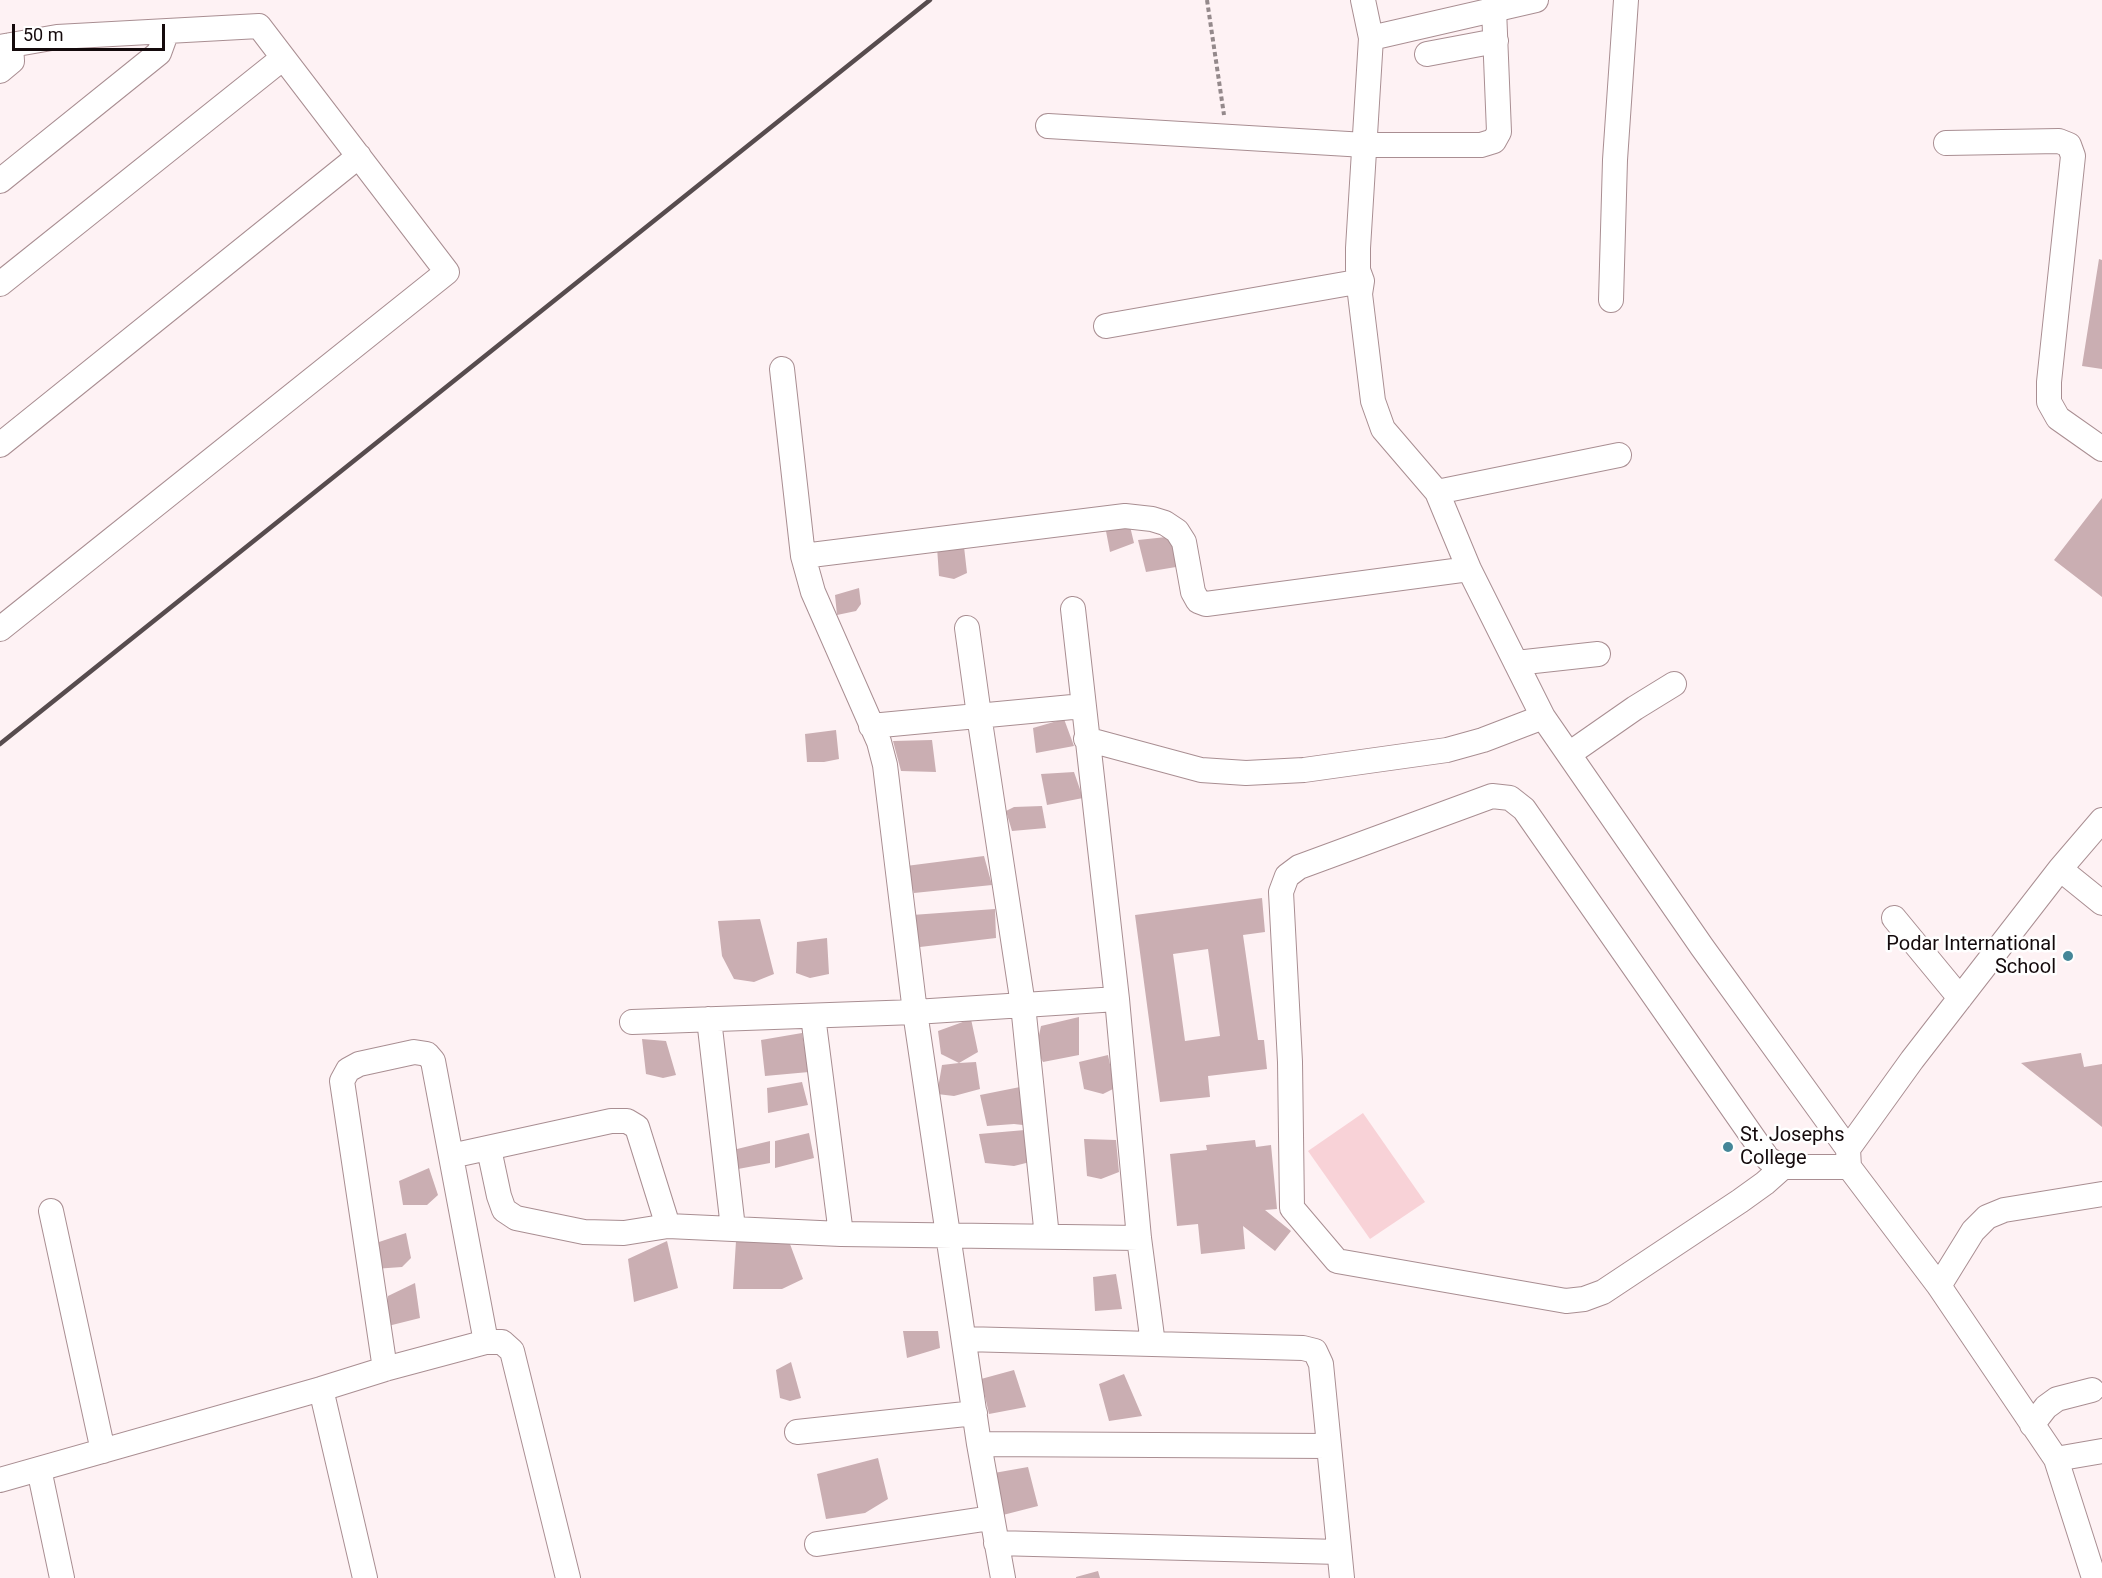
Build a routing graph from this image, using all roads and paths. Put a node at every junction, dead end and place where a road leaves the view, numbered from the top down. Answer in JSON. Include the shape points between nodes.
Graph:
{"nodes":[{"id":1,"x":1208,"y":0,"type":"edge"},
{"id":2,"x":1363,"y":0,"type":"edge"},
{"id":3,"x":1536,"y":0,"type":"edge"},
{"id":4,"x":1626,"y":0,"type":"edge"},
{"id":5,"x":1494,"y":9,"type":"junction"},
{"id":6,"x":167,"y":31,"type":"junction"},
{"id":7,"x":1371,"y":38,"type":"junction"},
{"id":8,"x":1496,"y":41,"type":"junction"},
{"id":9,"x":6,"y":46,"type":"edge"},
{"id":10,"x":1427,"y":54,"type":"dead end"},
{"id":11,"x":283,"y":58,"type":"junction"},
{"id":12,"x":0,"y":71,"type":"edge"},
{"id":13,"x":1048,"y":126,"type":"dead end"},
{"id":14,"x":1227,"y":137,"type":"junction"},
{"id":15,"x":1946,"y":143,"type":"dead end"},
{"id":16,"x":1365,"y":145,"type":"junction"},
{"id":17,"x":358,"y":156,"type":"junction"},
{"id":18,"x":0,"y":181,"type":"edge"},
{"id":19,"x":1362,"y":281,"type":"junction"},
{"id":20,"x":0,"y":284,"type":"edge"},
{"id":21,"x":1611,"y":300,"type":"dead end"},
{"id":22,"x":1106,"y":326,"type":"dead end"},
{"id":23,"x":782,"y":369,"type":"dead end"},
{"id":24,"x":0,"y":445,"type":"edge"},
{"id":25,"x":2102,"y":449,"type":"edge"},
{"id":26,"x":1619,"y":455,"type":"dead end"},
{"id":27,"x":1437,"y":492,"type":"junction"},
{"id":28,"x":803,"y":556,"type":"junction"},
{"id":29,"x":1468,"y":569,"type":"junction"},
{"id":30,"x":1073,"y":609,"type":"dead end"},
{"id":31,"x":968,"y":628,"type":"dead end"},
{"id":32,"x":0,"y":629,"type":"edge"},
{"id":33,"x":1598,"y":654,"type":"dead end"},
{"id":34,"x":1516,"y":663,"type":"junction"},
{"id":35,"x":1674,"y":684,"type":"dead end"},
{"id":36,"x":1083,"y":706,"type":"junction"},
{"id":37,"x":979,"y":715,"type":"junction"},
{"id":38,"x":1543,"y":717,"type":"junction"},
{"id":39,"x":871,"y":726,"type":"junction"},
{"id":40,"x":1086,"y":739,"type":"junction"},
{"id":41,"x":1569,"y":754,"type":"junction"},
{"id":42,"x":2102,"y":820,"type":"edge"},
{"id":43,"x":2060,"y":869,"type":"junction"},
{"id":44,"x":2102,"y":903,"type":"edge"},
{"id":45,"x":1894,"y":918,"type":"dead end"},
{"id":46,"x":1960,"y":998,"type":"junction"},
{"id":47,"x":1117,"y":999,"type":"junction"},
{"id":48,"x":1023,"y":1005,"type":"junction"},
{"id":49,"x":915,"y":1012,"type":"junction"},
{"id":50,"x":813,"y":1016,"type":"junction"},
{"id":51,"x":709,"y":1019,"type":"junction"},
{"id":52,"x":632,"y":1022,"type":"dead end"},
{"id":53,"x":489,"y":1149,"type":"junction"},
{"id":54,"x":451,"y":1156,"type":"junction"},
{"id":55,"x":1849,"y":1158,"type":"junction"},
{"id":56,"x":1782,"y":1167,"type":"junction"},
{"id":57,"x":2102,"y":1194,"type":"edge"},
{"id":58,"x":51,"y":1211,"type":"dead end"},
{"id":59,"x":668,"y":1226,"type":"junction"},
{"id":60,"x":733,"y":1228,"type":"junction"},
{"id":61,"x":841,"y":1234,"type":"junction"},
{"id":62,"x":949,"y":1236,"type":"junction"},
{"id":63,"x":1047,"y":1237,"type":"junction"},
{"id":64,"x":1139,"y":1238,"type":"junction"},
{"id":65,"x":1939,"y":1286,"type":"junction"},
{"id":66,"x":964,"y":1339,"type":"junction"},
{"id":67,"x":486,"y":1342,"type":"junction"},
{"id":68,"x":1153,"y":1344,"type":"junction"},
{"id":69,"x":385,"y":1369,"type":"junction"},
{"id":70,"x":321,"y":1389,"type":"junction"},
{"id":71,"x":2092,"y":1390,"type":"dead end"},
{"id":72,"x":975,"y":1413,"type":"junction"},
{"id":73,"x":2032,"y":1425,"type":"junction"},
{"id":74,"x":797,"y":1432,"type":"dead end"},
{"id":75,"x":979,"y":1443,"type":"junction"},
{"id":76,"x":1328,"y":1446,"type":"junction"},
{"id":77,"x":103,"y":1451,"type":"junction"},
{"id":78,"x":2102,"y":1451,"type":"edge"},
{"id":79,"x":2056,"y":1459,"type":"junction"},
{"id":80,"x":39,"y":1469,"type":"junction"},
{"id":81,"x":0,"y":1480,"type":"edge"},
{"id":82,"x":992,"y":1518,"type":"junction"},
{"id":83,"x":996,"y":1542,"type":"junction"},
{"id":84,"x":817,"y":1544,"type":"dead end"},
{"id":85,"x":1339,"y":1552,"type":"junction"},
{"id":86,"x":62,"y":1578,"type":"edge"},
{"id":87,"x":365,"y":1578,"type":"edge"},
{"id":88,"x":568,"y":1578,"type":"edge"},
{"id":89,"x":1003,"y":1578,"type":"edge"},
{"id":90,"x":1342,"y":1578,"type":"edge"},
{"id":91,"x":2094,"y":1578,"type":"edge"}],
"edges":[{"from":1,"to":14,"type":"path"},
{"from":2,"to":7,"type":"street"},
{"from":3,"to":5,"type":"street"},
{"from":4,"to":21,"type":"street"},
{"from":5,"to":7,"type":"street"},
{"from":5,"to":8,"type":"street"},
{"from":6,"to":9,"type":"street","via":[[57,37]]},
{"from":6,"to":11,"type":"street","via":[[259,26]]},
{"from":6,"to":18,"type":"street","via":[[159,53]]},
{"from":7,"to":16,"type":"street"},
{"from":8,"to":10,"type":"street"},
{"from":8,"to":16,"type":"street","via":[[1499,132],[1494,141],[1481,145]]},
{"from":9,"to":12,"type":"street","via":[[12,61]]},
{"from":11,"to":17,"type":"street"},
{"from":11,"to":20,"type":"street"},
{"from":13,"to":14,"type":"street"},
{"from":14,"to":16,"type":"street"},
{"from":15,"to":25,"type":"street","via":[[2059,141],[2069,145],[2073,156],[2049,402],[2058,418]]},
{"from":16,"to":19,"type":"street","via":[[1358,248]]},
{"from":17,"to":24,"type":"street"},
{"from":17,"to":32,"type":"street","via":[[447,272]]},
{"from":19,"to":22,"type":"street"},
{"from":19,"to":27,"type":"street","via":[[1360,294],[1373,401],[1383,429]]},
{"from":23,"to":28,"type":"street"},
{"from":26,"to":27,"type":"street"},
{"from":27,"to":29,"type":"street"},
{"from":28,"to":29,"type":"street","via":[[1125,516],[1152,519],[1177,531],[1184,542],[1193,592],[1198,601],[1206,604]]},
{"from":28,"to":39,"type":"street","via":[[813,592]]},
{"from":29,"to":34,"type":"street"},
{"from":30,"to":36,"type":"street"},
{"from":31,"to":37,"type":"street"},
{"from":33,"to":34,"type":"street"},
{"from":34,"to":38,"type":"street"},
{"from":35,"to":41,"type":"street"},
{"from":36,"to":37,"type":"street"},
{"from":36,"to":40,"type":"street"},
{"from":37,"to":39,"type":"street"},
{"from":37,"to":48,"type":"street"},
{"from":38,"to":40,"type":"street","via":[[1447,750],[1304,771],[1201,770]]},
{"from":38,"to":41,"type":"street"},
{"from":39,"to":49,"type":"street","via":[[885,765]]},
{"from":40,"to":47,"type":"street"},
{"from":41,"to":55,"type":"street"},
{"from":42,"to":43,"type":"street"},
{"from":43,"to":44,"type":"street"},
{"from":43,"to":46,"type":"street"},
{"from":45,"to":46,"type":"street"},
{"from":46,"to":55,"type":"street","via":[[1912,1060]]},
{"from":47,"to":48,"type":"street"},
{"from":47,"to":64,"type":"street"},
{"from":48,"to":49,"type":"street"},
{"from":48,"to":63,"type":"street"},
{"from":49,"to":50,"type":"street"},
{"from":49,"to":62,"type":"street"},
{"from":50,"to":51,"type":"street"},
{"from":50,"to":61,"type":"street"},
{"from":51,"to":52,"type":"street"},
{"from":51,"to":60,"type":"street"},
{"from":53,"to":54,"type":"street"},
{"from":53,"to":59,"type":"street","via":[[504,1210],[516,1218],[584,1232],[624,1233]]},
{"from":53,"to":59,"type":"street","via":[[610,1121],[627,1121],[637,1127]]},
{"from":54,"to":67,"type":"street"},
{"from":54,"to":69,"type":"street","via":[[433,1060],[427,1054],[414,1052],[348,1070],[342,1081]]},
{"from":55,"to":56,"type":"street"},
{"from":55,"to":65,"type":"street"},
{"from":56,"to":56,"type":"street","via":[[1768,1158],[1524,809],[1510,798],[1492,796],[1299,867],[1287,876],[1281,892],[1290,1062],[1292,1208],[1337,1261],[1566,1301],[1584,1299],[1603,1292],[1765,1183]]},
{"from":57,"to":65,"type":"street","via":[[2004,1210],[1987,1217]]},
{"from":58,"to":77,"type":"street"},
{"from":59,"to":60,"type":"street"},
{"from":60,"to":61,"type":"street"},
{"from":61,"to":62,"type":"street"},
{"from":62,"to":63,"type":"street"},
{"from":62,"to":66,"type":"street"},
{"from":63,"to":64,"type":"street"},
{"from":64,"to":68,"type":"street"},
{"from":65,"to":73,"type":"street"},
{"from":66,"to":68,"type":"street"},
{"from":66,"to":72,"type":"street"},
{"from":67,"to":69,"type":"street"},
{"from":67,"to":88,"type":"street","via":[[502,1342],[512,1351]]},
{"from":68,"to":76,"type":"street","via":[[1315,1351],[1321,1364]]},
{"from":69,"to":70,"type":"street"},
{"from":70,"to":77,"type":"street"},
{"from":70,"to":87,"type":"street"},
{"from":71,"to":73,"type":"street","via":[[2057,1399]]},
{"from":72,"to":74,"type":"street"},
{"from":72,"to":75,"type":"street"},
{"from":73,"to":79,"type":"street"},
{"from":75,"to":76,"type":"street"},
{"from":75,"to":82,"type":"street"},
{"from":76,"to":85,"type":"street"},
{"from":77,"to":80,"type":"street"},
{"from":78,"to":79,"type":"street"},
{"from":79,"to":91,"type":"street"},
{"from":80,"to":81,"type":"street"},
{"from":80,"to":86,"type":"street"},
{"from":82,"to":83,"type":"street"},
{"from":82,"to":84,"type":"street"},
{"from":83,"to":85,"type":"street"},
{"from":83,"to":89,"type":"street"},
{"from":85,"to":90,"type":"street"}]}
